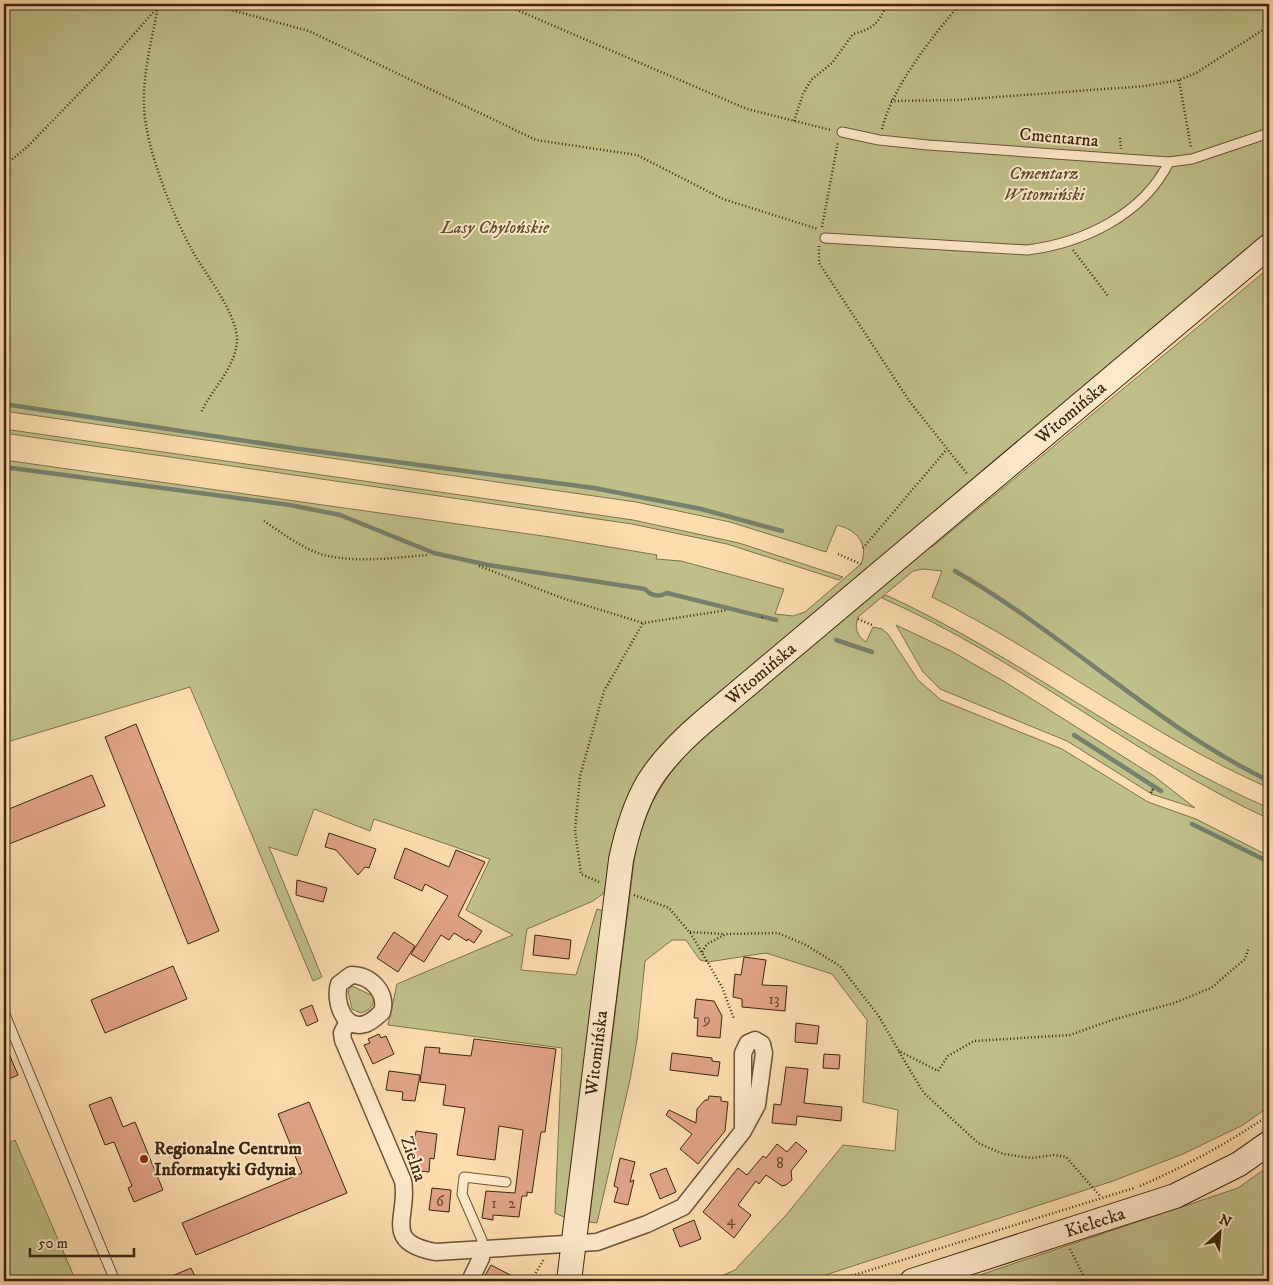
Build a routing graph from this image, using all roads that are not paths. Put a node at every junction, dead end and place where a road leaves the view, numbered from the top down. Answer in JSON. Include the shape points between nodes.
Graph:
{"nodes":[{"id":1,"x":841,"y":132,"type":"road end"},
{"id":2,"x":1269,"y":133,"type":"edge"},
{"id":3,"x":1169,"y":162,"type":"junction"},
{"id":4,"x":825,"y":238,"type":"dead end"},
{"id":5,"x":1269,"y":246,"type":"edge"},
{"id":6,"x":4,"y":1012,"type":"edge"},
{"id":7,"x":348,"y":1021,"type":"dead end"},
{"id":8,"x":743,"y":1131,"type":"dead end"},
{"id":9,"x":1269,"y":1143,"type":"edge"},
{"id":10,"x":506,"y":1182,"type":"dead end"},
{"id":11,"x":574,"y":1243,"type":"junction"},
{"id":12,"x":482,"y":1250,"type":"junction"},
{"id":13,"x":115,"y":1281,"type":"edge"},
{"id":14,"x":470,"y":1281,"type":"edge"},
{"id":15,"x":569,"y":1281,"type":"edge"},
{"id":16,"x":912,"y":1281,"type":"edge"}],
"edges":[{"from":1,"to":3,"type":"lane","name":"Cmentarna","via":[[878,140]]},
{"from":2,"to":3,"type":"lane","name":"Cmentarna","via":[[1192,159]]},
{"from":3,"to":4,"type":"lane","via":[[1159,181],[1137,205],[1117,219],[1068,242],[1027,250]]},
{"from":5,"to":11,"type":"street","name":"Witomińska","via":[[666,756],[650,779],[633,814],[620,860]]},
{"from":6,"to":13,"type":"lane"},
{"from":7,"to":12,"type":"street","name":"Zielna","via":[[342,1033],[343,1040],[403,1181],[405,1200],[399,1220],[402,1233],[411,1243],[436,1252]]},
{"from":8,"to":11,"type":"street","name":"Zielna","via":[[683,1208],[597,1242]]},
{"from":9,"to":16,"type":"street","name":"Kielecka","via":[[1239,1164],[1175,1196]]},
{"from":10,"to":12,"type":"lane","via":[[464,1178],[462,1194],[482,1240]]},
{"from":11,"to":12,"type":"street","name":"Zielna"},
{"from":11,"to":15,"type":"street","name":"Witomińska"},
{"from":12,"to":14,"type":"street"}]}
